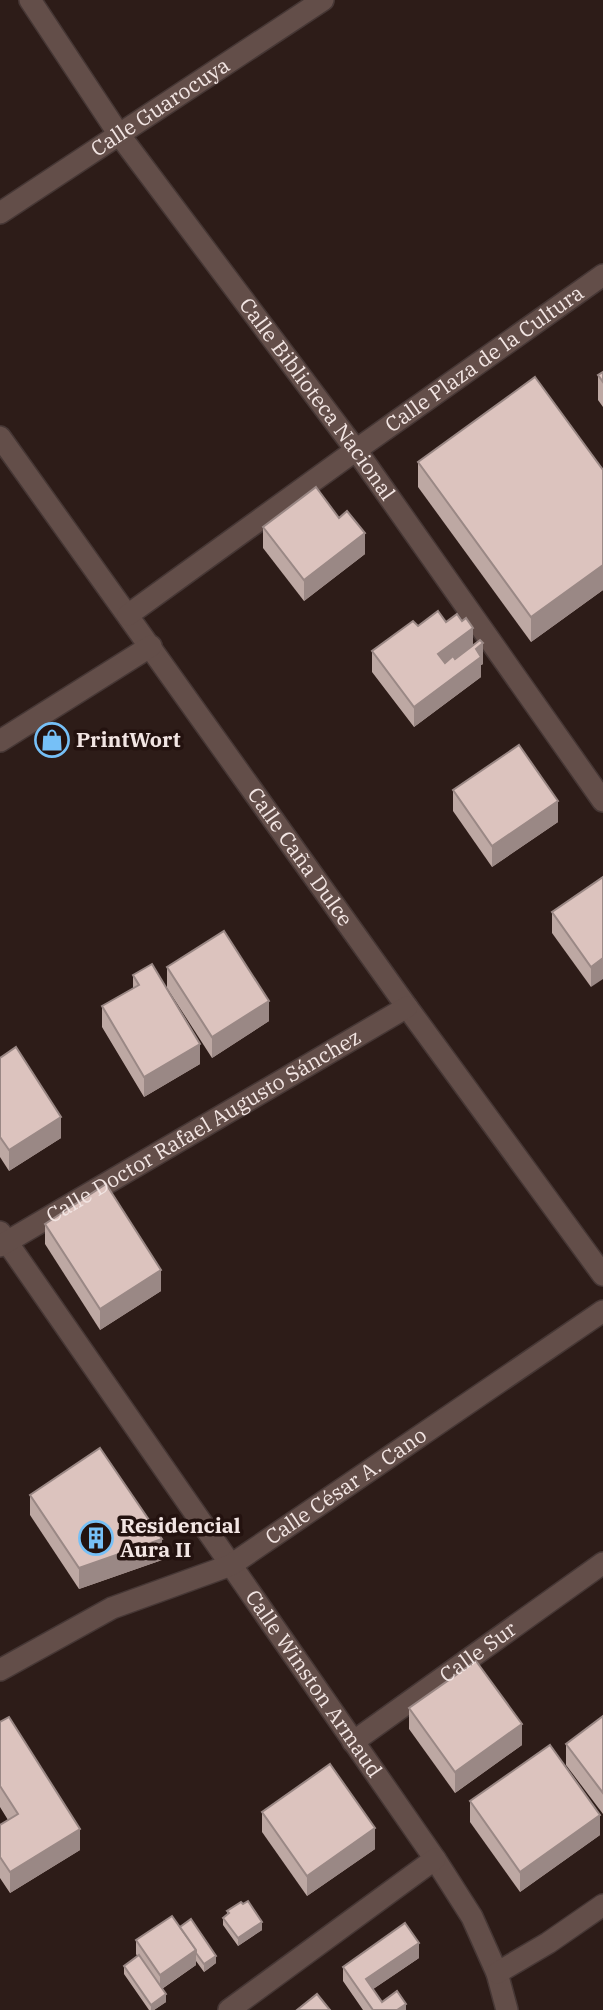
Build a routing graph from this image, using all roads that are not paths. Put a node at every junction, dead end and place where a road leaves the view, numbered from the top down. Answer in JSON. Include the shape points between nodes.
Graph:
{"nodes":[{"id":1,"x":30,"y":0,"type":"edge"},
{"id":2,"x":323,"y":0,"type":"edge"},
{"id":3,"x":118,"y":133,"type":"junction"},
{"id":4,"x":0,"y":214,"type":"edge"},
{"id":5,"x":603,"y":275,"type":"edge"},
{"id":6,"x":0,"y":437,"type":"edge"},
{"id":7,"x":356,"y":450,"type":"junction"},
{"id":8,"x":128,"y":615,"type":"junction"},
{"id":9,"x":151,"y":646,"type":"junction"},
{"id":10,"x":0,"y":741,"type":"edge"},
{"id":11,"x":603,"y":801,"type":"edge"},
{"id":12,"x":407,"y":1007,"type":"junction"},
{"id":13,"x":2,"y":1240,"type":"edge"},
{"id":14,"x":603,"y":1275,"type":"edge"},
{"id":15,"x":603,"y":1311,"type":"edge"},
{"id":16,"x":603,"y":1563,"type":"edge"},
{"id":17,"x":231,"y":1564,"type":"junction"},
{"id":18,"x":0,"y":1670,"type":"edge"},
{"id":19,"x":353,"y":1742,"type":"junction"},
{"id":20,"x":435,"y":1859,"type":"junction"},
{"id":21,"x":603,"y":1905,"type":"edge"},
{"id":22,"x":497,"y":1973,"type":"junction"},
{"id":23,"x":229,"y":2010,"type":"edge"},
{"id":24,"x":507,"y":2010,"type":"edge"}],
"edges":[{"from":1,"to":3,"type":"street","name":"Calle Biblioteca Nacional"},
{"from":2,"to":3,"type":"street","name":"Calle Guarocuya"},
{"from":3,"to":4,"type":"street","name":"Calle Guarocuya"},
{"from":3,"to":7,"type":"street","name":"Calle Biblioteca Nacional"},
{"from":5,"to":7,"type":"street","name":"Calle Plaza de la Cultura"},
{"from":6,"to":8,"type":"street","name":"Calle Caña Dulce"},
{"from":7,"to":8,"type":"street","name":"Calle Plaza de la Cultura"},
{"from":7,"to":11,"type":"street","name":"Calle Biblioteca Nacional"},
{"from":8,"to":9,"type":"street","name":"Calle Caña Dulce"},
{"from":9,"to":10,"type":"street"},
{"from":9,"to":12,"type":"street","name":"Calle Caña Dulce"},
{"from":12,"to":13,"type":"street","name":"Calle Doctor Rafael Augusto Sánchez"},
{"from":12,"to":14,"type":"street","name":"Calle Caña Dulce"},
{"from":13,"to":17,"type":"street","name":"Calle Winston Armaud"},
{"from":15,"to":17,"type":"street","name":"Calle César A. Cano"},
{"from":16,"to":19,"type":"street","name":"Calle Sur"},
{"from":17,"to":18,"type":"street","name":"Calle César A. Cano","via":[[112,1608]]},
{"from":17,"to":19,"type":"street","name":"Calle Winston Armaud"},
{"from":19,"to":20,"type":"street","name":"Calle Winston Armaud"},
{"from":20,"to":22,"type":"street","name":"Calle Winston Armaud","via":[[472,1917]]},
{"from":20,"to":23,"type":"street"},
{"from":21,"to":22,"type":"street"},
{"from":22,"to":24,"type":"street","name":"Calle Winston Armaud"}]}
